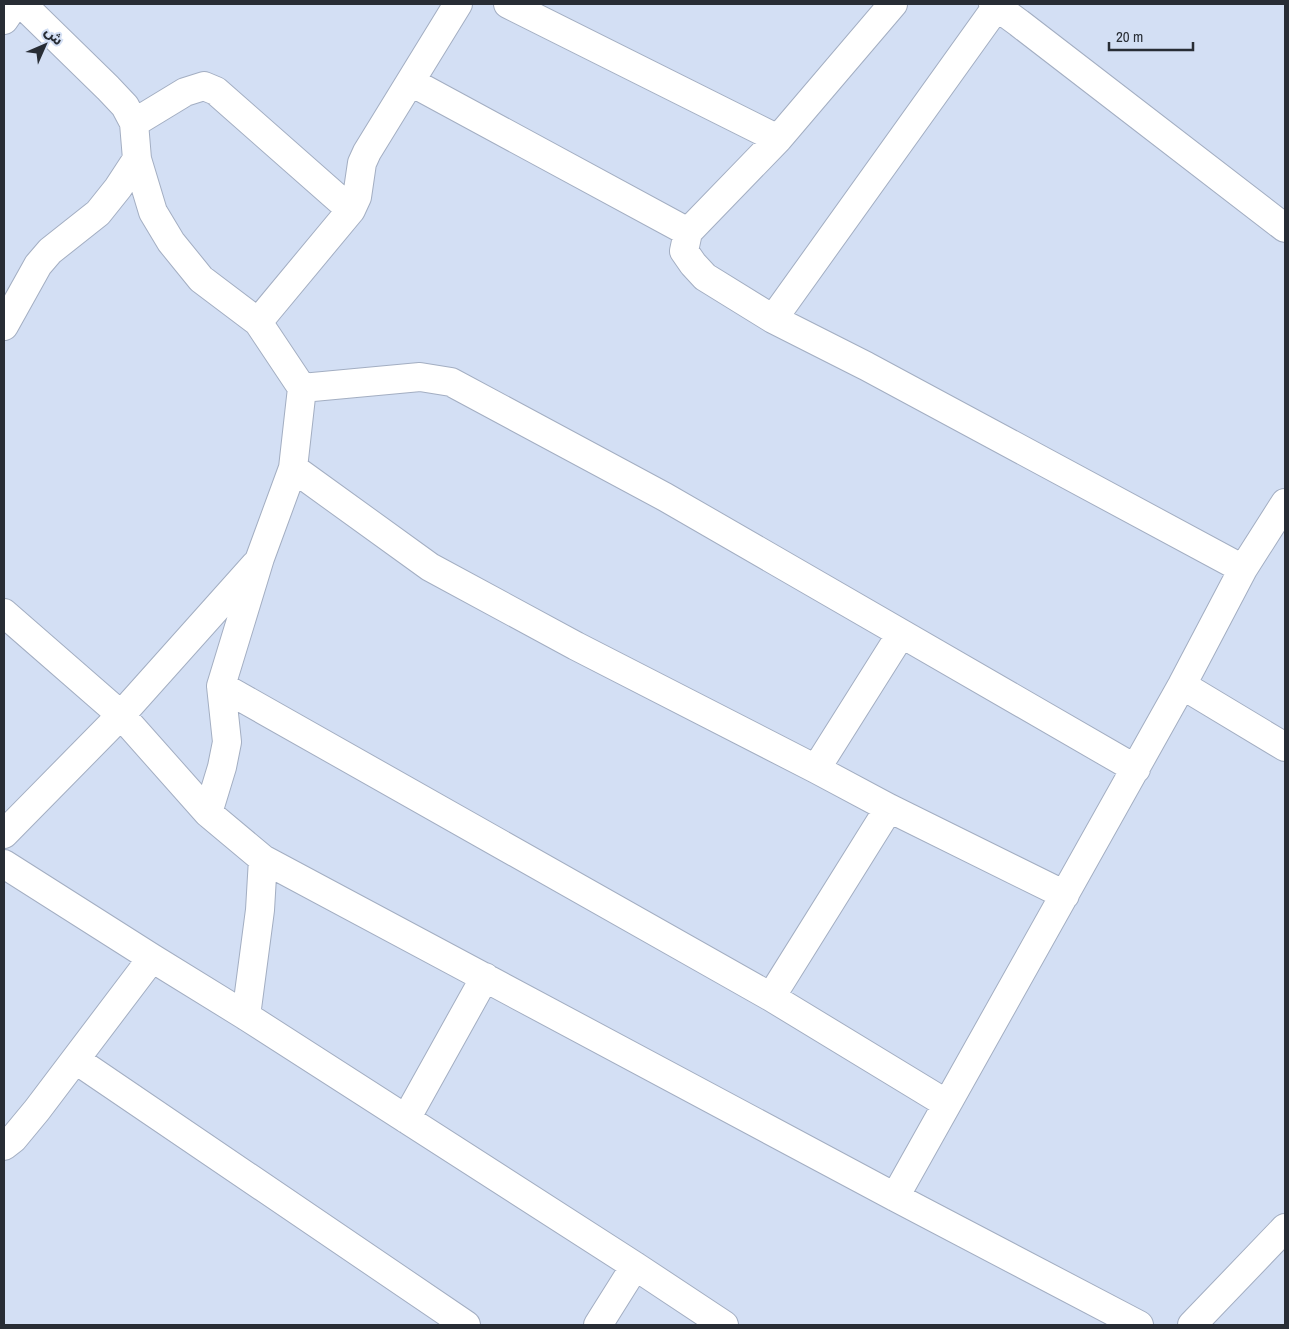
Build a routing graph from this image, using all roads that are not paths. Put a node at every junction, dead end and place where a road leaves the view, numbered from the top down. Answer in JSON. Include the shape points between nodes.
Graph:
{"nodes":[{"id":1,"x":15,"y":4,"type":"edge"},
{"id":2,"x":22,"y":4,"type":"edge"},
{"id":3,"x":458,"y":4,"type":"edge"},
{"id":4,"x":508,"y":4,"type":"edge"},
{"id":5,"x":893,"y":4,"type":"edge"},
{"id":6,"x":995,"y":5,"type":"edge"},
{"id":7,"x":4,"y":20,"type":"edge"},
{"id":8,"x":411,"y":82,"type":"junction"},
{"id":9,"x":134,"y":124,"type":"junction"},
{"id":10,"x":778,"y":139,"type":"junction"},
{"id":11,"x":137,"y":159,"type":"junction"},
{"id":12,"x":351,"y":210,"type":"junction"},
{"id":13,"x":1285,"y":228,"type":"edge"},
{"id":14,"x":688,"y":232,"type":"junction"},
{"id":15,"x":772,"y":320,"type":"junction"},
{"id":16,"x":258,"y":322,"type":"junction"},
{"id":17,"x":4,"y":326,"type":"edge"},
{"id":18,"x":302,"y":388,"type":"junction"},
{"id":19,"x":293,"y":468,"type":"junction"},
{"id":20,"x":1285,"y":503,"type":"edge"},
{"id":21,"x":260,"y":558,"type":"junction"},
{"id":22,"x":1243,"y":570,"type":"junction"},
{"id":23,"x":4,"y":613,"type":"edge"},
{"id":24,"x":901,"y":634,"type":"junction"},
{"id":25,"x":1182,"y":685,"type":"junction"},
{"id":26,"x":221,"y":686,"type":"junction"},
{"id":27,"x":121,"y":715,"type":"junction"},
{"id":28,"x":1285,"y":747,"type":"edge"},
{"id":29,"x":816,"y":769,"type":"junction"},
{"id":30,"x":1136,"y":769,"type":"junction"},
{"id":31,"x":888,"y":808,"type":"junction"},
{"id":32,"x":208,"y":813,"type":"junction"},
{"id":33,"x":4,"y":834,"type":"edge"},
{"id":34,"x":263,"y":859,"type":"junction"},
{"id":35,"x":4,"y":864,"type":"edge"},
{"id":36,"x":1065,"y":894,"type":"junction"},
{"id":37,"x":152,"y":958,"type":"junction"},
{"id":38,"x":485,"y":977,"type":"junction"},
{"id":39,"x":771,"y":997,"type":"junction"},
{"id":40,"x":246,"y":1016,"type":"junction"},
{"id":41,"x":76,"y":1060,"type":"junction"},
{"id":42,"x":947,"y":1104,"type":"junction"},
{"id":43,"x":406,"y":1119,"type":"junction"},
{"id":44,"x":4,"y":1146,"type":"edge"},
{"id":45,"x":895,"y":1197,"type":"junction"},
{"id":46,"x":1285,"y":1228,"type":"edge"},
{"id":47,"x":635,"y":1266,"type":"junction"},
{"id":48,"x":466,"y":1325,"type":"edge"},
{"id":49,"x":598,"y":1325,"type":"edge"},
{"id":50,"x":724,"y":1325,"type":"edge"},
{"id":51,"x":1139,"y":1325,"type":"edge"},
{"id":52,"x":1192,"y":1325,"type":"edge"}],
"edges":[{"from":1,"to":7,"type":"street"},
{"from":2,"to":9,"type":"street","via":[[108,88]]},
{"from":3,"to":8,"type":"street"},
{"from":4,"to":10,"type":"street"},
{"from":5,"to":10,"type":"street"},
{"from":6,"to":13,"type":"street"},
{"from":6,"to":15,"type":"street"},
{"from":8,"to":12,"type":"street","via":[[367,152],[362,163],[357,198]]},
{"from":8,"to":14,"type":"street"},
{"from":9,"to":11,"type":"street"},
{"from":9,"to":12,"type":"street","via":[[185,92],[204,86],[216,91]]},
{"from":10,"to":14,"type":"street"},
{"from":11,"to":16,"type":"street","via":[[152,212],[171,242],[201,279]]},
{"from":11,"to":17,"type":"street","via":[[98,214],[50,251],[38,265]]},
{"from":12,"to":16,"type":"street"},
{"from":14,"to":15,"type":"street","via":[[684,251],[705,277]]},
{"from":15,"to":22,"type":"street","via":[[866,366]]},
{"from":16,"to":18,"type":"street"},
{"from":18,"to":19,"type":"street"},
{"from":18,"to":24,"type":"street","via":[[420,377],[451,382],[665,496]]},
{"from":19,"to":21,"type":"street"},
{"from":19,"to":29,"type":"street","via":[[430,567]]},
{"from":20,"to":22,"type":"street"},
{"from":21,"to":26,"type":"street"},
{"from":21,"to":27,"type":"street"},
{"from":22,"to":25,"type":"street"},
{"from":23,"to":27,"type":"street"},
{"from":24,"to":29,"type":"street"},
{"from":24,"to":30,"type":"street"},
{"from":25,"to":28,"type":"street"},
{"from":25,"to":30,"type":"street"},
{"from":26,"to":32,"type":"street","via":[[227,742]]},
{"from":26,"to":39,"type":"street"},
{"from":27,"to":32,"type":"street"},
{"from":27,"to":33,"type":"street"},
{"from":29,"to":31,"type":"street"},
{"from":30,"to":36,"type":"street"},
{"from":31,"to":36,"type":"street"},
{"from":31,"to":39,"type":"street"},
{"from":32,"to":34,"type":"street"},
{"from":34,"to":38,"type":"street"},
{"from":34,"to":40,"type":"street","via":[[260,910]]},
{"from":35,"to":37,"type":"street"},
{"from":36,"to":42,"type":"street"},
{"from":37,"to":40,"type":"street"},
{"from":37,"to":41,"type":"street"},
{"from":38,"to":43,"type":"street"},
{"from":38,"to":45,"type":"street"},
{"from":39,"to":42,"type":"street"},
{"from":40,"to":43,"type":"street"},
{"from":41,"to":44,"type":"street"},
{"from":41,"to":48,"type":"street"},
{"from":42,"to":45,"type":"street"},
{"from":43,"to":47,"type":"street"},
{"from":45,"to":51,"type":"street"},
{"from":46,"to":52,"type":"street"},
{"from":47,"to":49,"type":"street"},
{"from":47,"to":50,"type":"street"}]}
